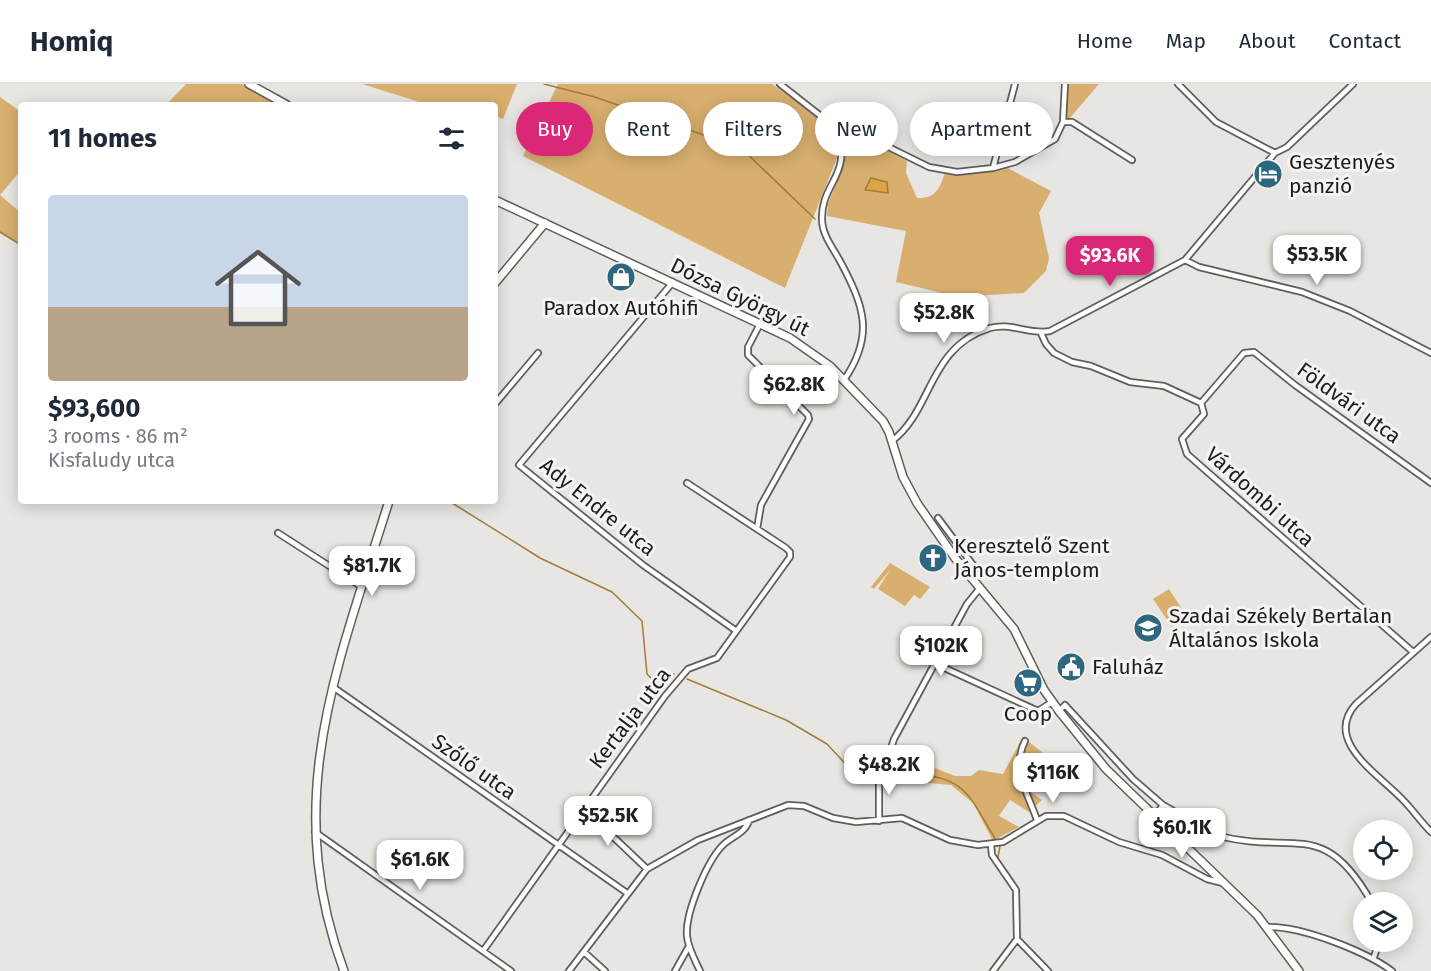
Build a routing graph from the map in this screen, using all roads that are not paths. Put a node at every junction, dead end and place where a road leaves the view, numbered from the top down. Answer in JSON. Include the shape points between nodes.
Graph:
{"nodes":[{"id":1,"x":249,"y":84,"type":"edge"},
{"id":2,"x":780,"y":84,"type":"edge"},
{"id":3,"x":1015,"y":84,"type":"edge"},
{"id":4,"x":1065,"y":84,"type":"edge"},
{"id":5,"x":1178,"y":84,"type":"edge"},
{"id":6,"x":1353,"y":84,"type":"edge"},
{"id":7,"x":282,"y":102,"type":"edge"},
{"id":8,"x":815,"y":110,"type":"edge"},
{"id":9,"x":1063,"y":122,"type":"junction"},
{"id":10,"x":898,"y":153,"type":"edge"},
{"id":11,"x":1275,"y":153,"type":"junction"},
{"id":12,"x":842,"y":156,"type":"edge"},
{"id":13,"x":1132,"y":160,"type":"dead end"},
{"id":14,"x":993,"y":168,"type":"junction"},
{"id":15,"x":498,"y":201,"type":"edge"},
{"id":16,"x":545,"y":223,"type":"junction"},
{"id":17,"x":1185,"y":260,"type":"junction"},
{"id":18,"x":498,"y":280,"type":"edge"},
{"id":19,"x":673,"y":282,"type":"junction"},
{"id":20,"x":760,"y":324,"type":"junction"},
{"id":21,"x":1041,"y":333,"type":"junction"},
{"id":22,"x":538,"y":352,"type":"dead end"},
{"id":23,"x":1431,"y":353,"type":"edge"},
{"id":24,"x":844,"y":380,"type":"junction"},
{"id":25,"x":498,"y":400,"type":"edge"},
{"id":26,"x":1201,"y":403,"type":"junction"},
{"id":27,"x":892,"y":441,"type":"junction"},
{"id":28,"x":687,"y":483,"type":"dead end"},
{"id":29,"x":1431,"y":483,"type":"edge"},
{"id":30,"x":388,"y":504,"type":"edge"},
{"id":31,"x":938,"y":518,"type":"dead end"},
{"id":32,"x":757,"y":529,"type":"junction"},
{"id":33,"x":278,"y":533,"type":"dead end"},
{"id":34,"x":972,"y":579,"type":"junction"},
{"id":35,"x":362,"y":587,"type":"junction"},
{"id":36,"x":980,"y":588,"type":"junction"},
{"id":37,"x":735,"y":630,"type":"junction"},
{"id":38,"x":1431,"y":637,"type":"edge"},
{"id":39,"x":1413,"y":652,"type":"junction"},
{"id":40,"x":936,"y":664,"type":"junction"},
{"id":41,"x":333,"y":687,"type":"junction"},
{"id":42,"x":1052,"y":702,"type":"junction"},
{"id":43,"x":1059,"y":711,"type":"junction"},
{"id":44,"x":1025,"y":741,"type":"dead end"},
{"id":45,"x":1163,"y":805,"type":"junction"},
{"id":46,"x":584,"y":809,"type":"junction"},
{"id":47,"x":1155,"y":816,"type":"junction"},
{"id":48,"x":749,"y":820,"type":"junction"},
{"id":49,"x":1037,"y":820,"type":"junction"},
{"id":50,"x":879,"y":821,"type":"junction"},
{"id":51,"x":314,"y":831,"type":"junction"},
{"id":52,"x":1431,"y":831,"type":"edge"},
{"id":53,"x":991,"y":844,"type":"junction"},
{"id":54,"x":556,"y":845,"type":"junction"},
{"id":55,"x":647,"y":869,"type":"junction"},
{"id":56,"x":1226,"y":884,"type":"junction"},
{"id":57,"x":1366,"y":892,"type":"edge"},
{"id":58,"x":627,"y":893,"type":"junction"},
{"id":59,"x":1268,"y":927,"type":"junction"},
{"id":60,"x":1017,"y":939,"type":"junction"},
{"id":61,"x":689,"y":946,"type":"junction"},
{"id":62,"x":483,"y":951,"type":"junction"},
{"id":63,"x":584,"y":952,"type":"junction"},
{"id":64,"x":1376,"y":952,"type":"edge"},
{"id":65,"x":1374,"y":957,"type":"junction"},
{"id":66,"x":344,"y":971,"type":"edge"},
{"id":67,"x":511,"y":971,"type":"edge"},
{"id":68,"x":569,"y":971,"type":"edge"},
{"id":69,"x":605,"y":971,"type":"edge"},
{"id":70,"x":675,"y":971,"type":"edge"},
{"id":71,"x":700,"y":971,"type":"edge"},
{"id":72,"x":993,"y":971,"type":"edge"},
{"id":73,"x":1048,"y":971,"type":"edge"},
{"id":74,"x":1299,"y":971,"type":"edge"},
{"id":75,"x":1392,"y":971,"type":"edge"}],
"edges":[{"from":1,"to":7,"type":"main road"},
{"from":2,"to":8,"type":"street"},
{"from":3,"to":14,"type":"street"},
{"from":4,"to":9,"type":"street"},
{"from":5,"to":11,"type":"street","via":[[1216,122]]},
{"from":6,"to":11,"type":"street","via":[[1287,147]]},
{"from":9,"to":13,"type":"street","via":[[1072,122]]},
{"from":9,"to":14,"type":"street","via":[[1055,139],[1029,156]]},
{"from":10,"to":14,"type":"street","via":[[943,171]]},
{"from":11,"to":17,"type":"street"},
{"from":12,"to":24,"type":"street","via":[[824,205],[822,224],[857,299],[864,328],[860,356]]},
{"from":15,"to":16,"type":"main road","name":"Dózsa György út"},
{"from":16,"to":18,"type":"main road"},
{"from":16,"to":19,"type":"main road","name":"Dózsa György út"},
{"from":17,"to":21,"type":"street","via":[[1062,326]]},
{"from":17,"to":23,"type":"street","via":[[1198,267],[1302,292],[1350,311]]},
{"from":19,"to":20,"type":"main road","name":"Dózsa György út"},
{"from":19,"to":37,"type":"street","name":"Ady Endre utca","via":[[519,465],[643,565]]},
{"from":20,"to":24,"type":"main road","name":"Dózsa György út","via":[[817,354]]},
{"from":20,"to":32,"type":"street","via":[[748,355],[809,419],[762,506]]},
{"from":21,"to":26,"type":"street","via":[[1054,353],[1072,362],[1130,382],[1164,386]]},
{"from":21,"to":27,"type":"street","via":[[998,327],[971,338],[940,365],[903,433]]},
{"from":22,"to":25,"type":"street"},
{"from":24,"to":27,"type":"main road","name":"Dózsa György út","via":[[883,421]]},
{"from":26,"to":29,"type":"street","name":"Földvári utca","via":[[1248,351],[1262,357]]},
{"from":26,"to":39,"type":"street","name":"Várdombi utca","via":[[1204,414],[1182,439],[1187,453]]},
{"from":27,"to":34,"type":"main road","name":"Dózsa György út","via":[[903,477],[917,503]]},
{"from":28,"to":32,"type":"street","name":"Kertalja utca"},
{"from":30,"to":35,"type":"main road"},
{"from":31,"to":34,"type":"street","name":"Dózsa György út","via":[[976,568]]},
{"from":32,"to":37,"type":"street","name":"Kertalja utca","via":[[786,548],[790,557]]},
{"from":33,"to":35,"type":"street"},
{"from":34,"to":36,"type":"main road","name":"Dózsa György út"},
{"from":35,"to":41,"type":"main road"},
{"from":36,"to":40,"type":"street","via":[[967,604]]},
{"from":36,"to":42,"type":"main road","name":"Dózsa György út","via":[[1014,629]]},
{"from":37,"to":46,"type":"street","name":"Kertalja utca","via":[[717,658],[688,669],[664,696]]},
{"from":38,"to":39,"type":"street"},
{"from":39,"to":52,"type":"street","via":[[1349,711],[1345,735],[1355,753]]},
{"from":40,"to":42,"type":"street","via":[[1040,712]]},
{"from":40,"to":50,"type":"street","via":[[898,730],[887,758],[878,794]]},
{"from":41,"to":51,"type":"main road","via":[[317,766]]},
{"from":41,"to":54,"type":"street","name":"Szőlő utca"},
{"from":42,"to":43,"type":"main road","name":"Dózsa György út"},
{"from":43,"to":45,"type":"street","name":"Dózsa György út","via":[[1065,705],[1133,779]]},
{"from":43,"to":47,"type":"main road","name":"Dózsa György út","via":[[1106,769]]},
{"from":44,"to":49,"type":"street","via":[[1020,754],[1021,780]]},
{"from":45,"to":47,"type":"street"},
{"from":45,"to":57,"type":"street","via":[[1197,828],[1219,836],[1306,844],[1329,851],[1358,878]]},
{"from":46,"to":54,"type":"street","name":"Kertalja utca"},
{"from":46,"to":55,"type":"street"},
{"from":47,"to":56,"type":"main road","name":"Dózsa György út"},
{"from":48,"to":50,"type":"street","via":[[792,804],[844,821]]},
{"from":48,"to":55,"type":"street","via":[[698,840]]},
{"from":48,"to":61,"type":"street","via":[[745,829],[721,847],[705,870],[688,926]]},
{"from":49,"to":53,"type":"street","via":[[1009,838]]},
{"from":49,"to":56,"type":"street","via":[[1064,816]]},
{"from":50,"to":53,"type":"street","via":[[902,818],[960,843]]},
{"from":51,"to":62,"type":"street"},
{"from":51,"to":66,"type":"main road","via":[[322,899]]},
{"from":53,"to":60,"type":"street","via":[[992,855],[1016,890]]},
{"from":54,"to":58,"type":"street","name":"Szőlő utca"},
{"from":54,"to":62,"type":"street","name":"Kertalja utca"},
{"from":55,"to":58,"type":"street"},
{"from":56,"to":59,"type":"main road","name":"Dózsa György út"},
{"from":58,"to":63,"type":"street"},
{"from":59,"to":65,"type":"street","via":[[1296,929]]},
{"from":59,"to":74,"type":"main road","name":"Dózsa György út"},
{"from":60,"to":72,"type":"street"},
{"from":60,"to":73,"type":"street"},
{"from":61,"to":70,"type":"street"},
{"from":61,"to":71,"type":"street"},
{"from":62,"to":67,"type":"street"},
{"from":63,"to":68,"type":"street"},
{"from":63,"to":69,"type":"street"},
{"from":64,"to":65,"type":"street"},
{"from":65,"to":75,"type":"street"}]}
